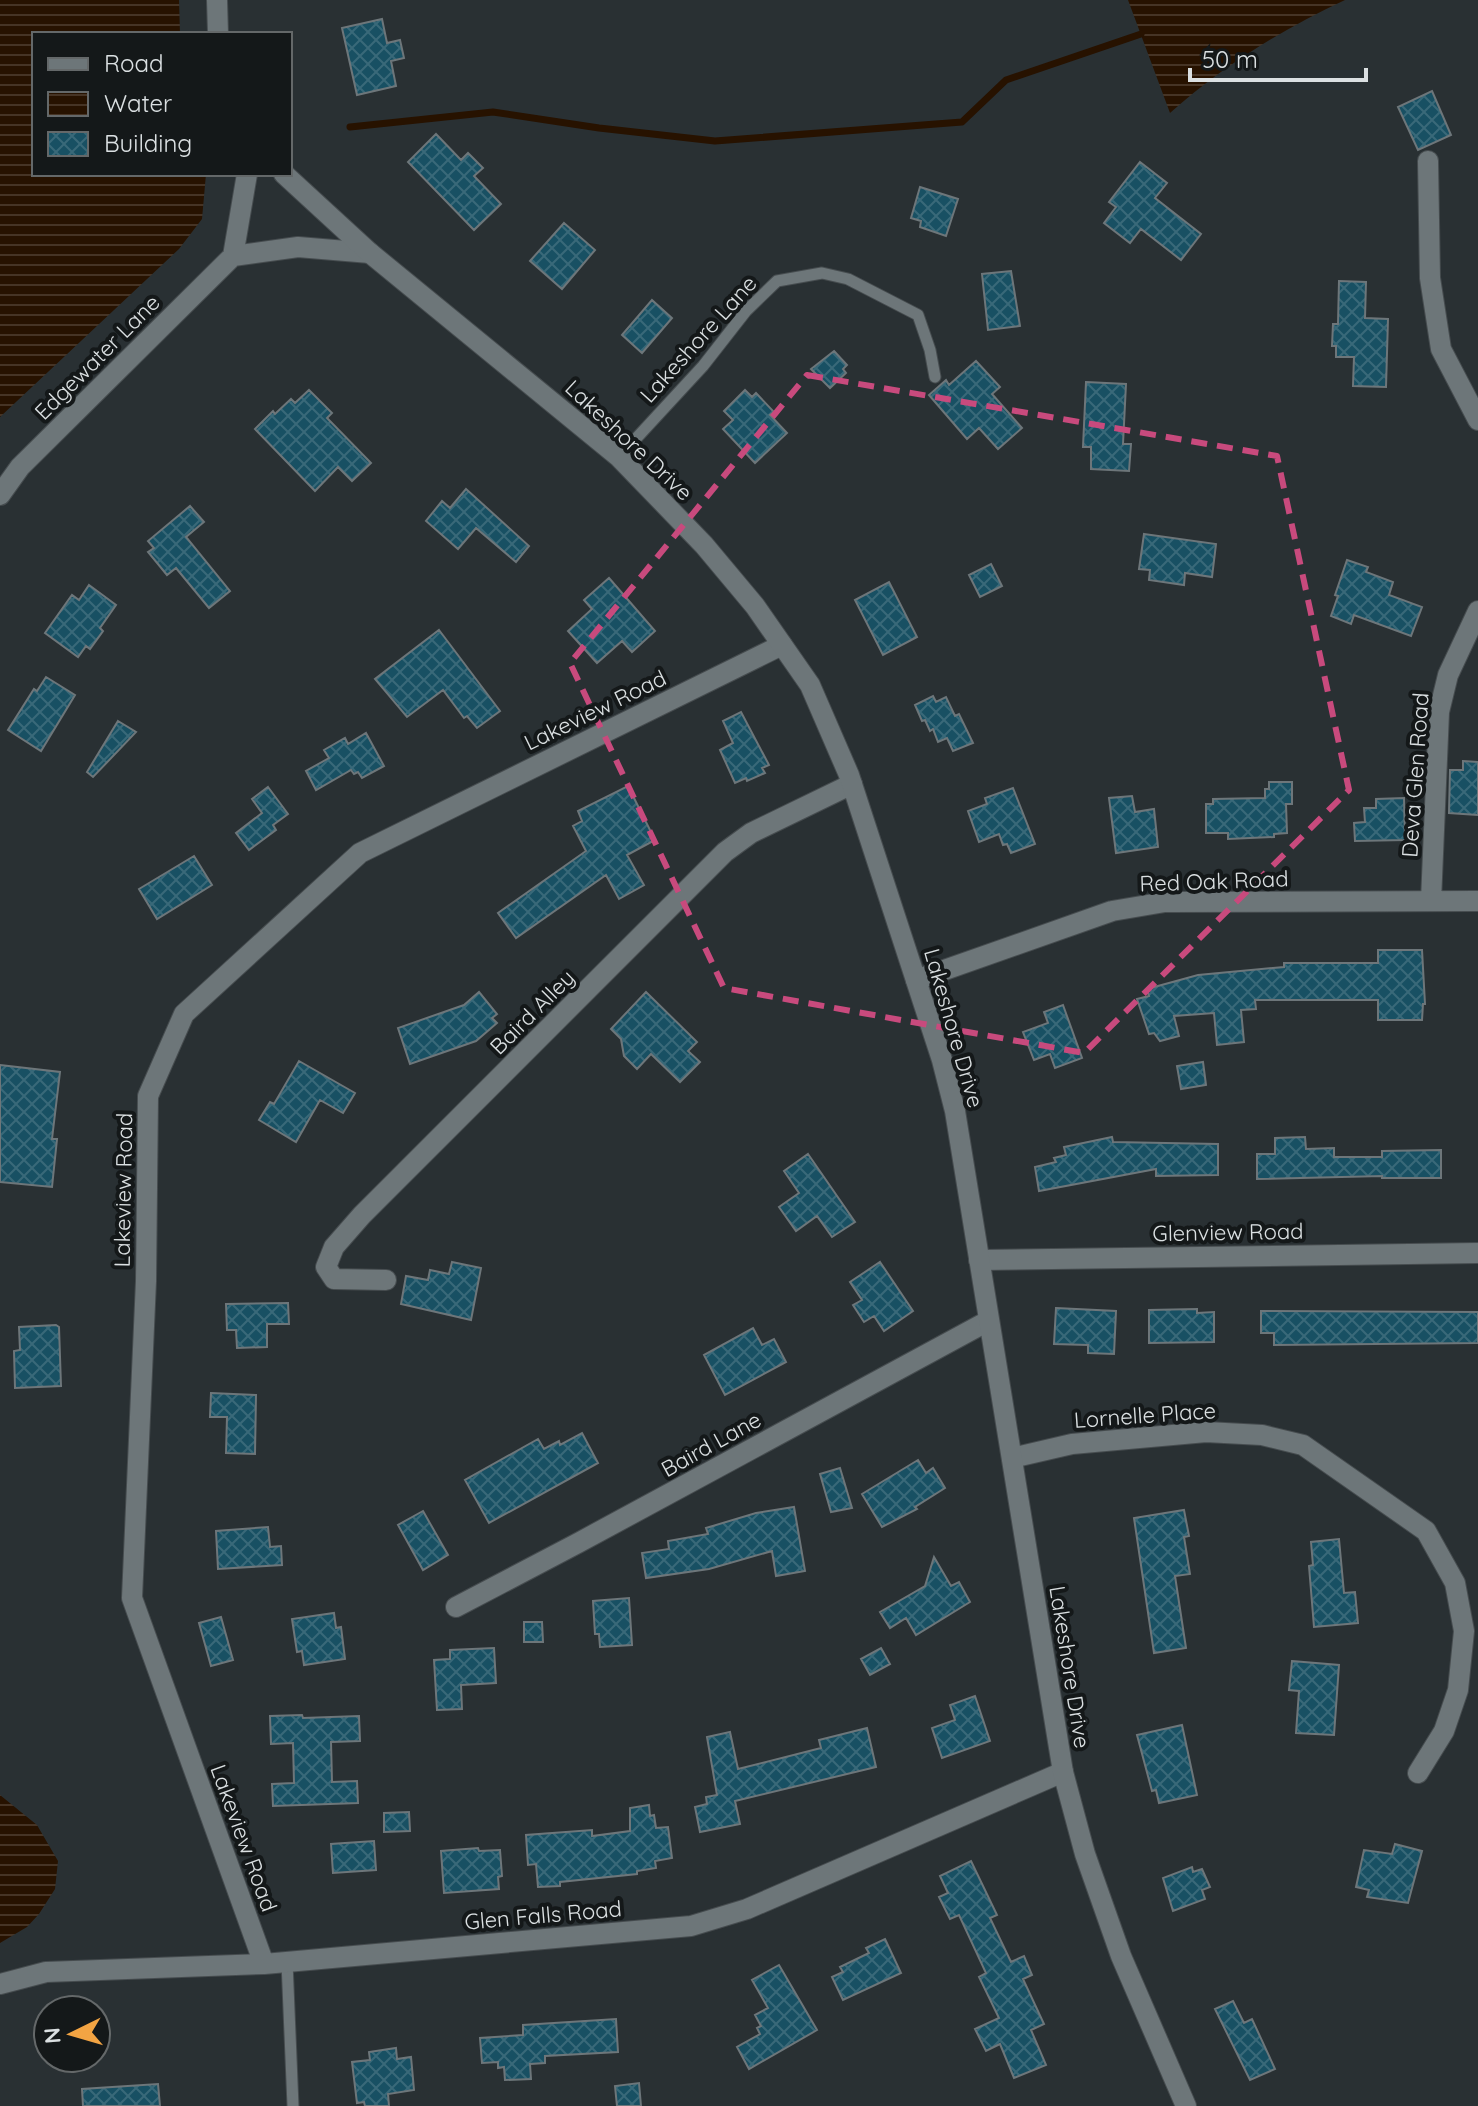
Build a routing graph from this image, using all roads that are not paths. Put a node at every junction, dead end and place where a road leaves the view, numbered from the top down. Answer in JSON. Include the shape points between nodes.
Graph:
{"nodes":[{"id":1,"x":217,"y":0,"type":"edge"},
{"id":2,"x":218,"y":32,"type":"edge"},
{"id":3,"x":1428,"y":161,"type":"dead end"},
{"id":4,"x":247,"y":176,"type":"edge"},
{"id":5,"x":286,"y":176,"type":"edge"},
{"id":6,"x":370,"y":253,"type":"junction"},
{"id":7,"x":233,"y":256,"type":"junction"},
{"id":8,"x":935,"y":377,"type":"dead end"},
{"id":9,"x":1478,"y":420,"type":"edge"},
{"id":10,"x":619,"y":457,"type":"junction"},
{"id":11,"x":0,"y":495,"type":"edge"},
{"id":12,"x":1478,"y":611,"type":"edge"},
{"id":13,"x":782,"y":645,"type":"junction"},
{"id":14,"x":852,"y":784,"type":"junction"},
{"id":15,"x":1431,"y":901,"type":"junction"},
{"id":16,"x":1478,"y":901,"type":"edge"},
{"id":17,"x":916,"y":980,"type":"junction"},
{"id":18,"x":1478,"y":1253,"type":"edge"},
{"id":19,"x":979,"y":1260,"type":"junction"},
{"id":20,"x":386,"y":1280,"type":"dead end"},
{"id":21,"x":988,"y":1321,"type":"junction"},
{"id":22,"x":1012,"y":1458,"type":"junction"},
{"id":23,"x":456,"y":1607,"type":"dead end"},
{"id":24,"x":1063,"y":1772,"type":"junction"},
{"id":25,"x":1418,"y":1773,"type":"dead end"},
{"id":26,"x":287,"y":1962,"type":"junction"},
{"id":27,"x":264,"y":1964,"type":"junction"},
{"id":28,"x":0,"y":1984,"type":"edge"},
{"id":29,"x":293,"y":2106,"type":"edge"},
{"id":30,"x":1186,"y":2106,"type":"edge"}],
"edges":[{"from":1,"to":2,"type":"street"},
{"from":3,"to":9,"type":"street","via":[[1430,278],[1441,349]]},
{"from":4,"to":7,"type":"street"},
{"from":5,"to":6,"type":"street","name":"Lakeshore Drive"},
{"from":6,"to":7,"type":"street","via":[[298,247]]},
{"from":6,"to":10,"type":"street","name":"Lakeshore Drive"},
{"from":7,"to":11,"type":"street","name":"Edgewater Lane","via":[[20,467]]},
{"from":8,"to":10,"type":"lane","name":"Lakeshore Lane","via":[[918,315],[848,279],[822,273],[777,281]]},
{"from":10,"to":13,"type":"street","name":"Lakeshore Drive","via":[[704,545]]},
{"from":12,"to":15,"type":"street","name":"Deva Glen Road","via":[[1448,675],[1439,712]]},
{"from":13,"to":14,"type":"street","name":"Lakeshore Drive","via":[[810,685]]},
{"from":13,"to":27,"type":"street","name":"Lakeview Road","via":[[360,853],[184,1014],[148,1096],[132,1598]]},
{"from":14,"to":17,"type":"street","name":"Lakeshore Drive"},
{"from":14,"to":20,"type":"street","name":"Baird Alley","via":[[751,833],[725,852],[362,1215],[334,1247],[326,1267],[334,1279]]},
{"from":15,"to":16,"type":"street","name":"Red Oak Road"},
{"from":15,"to":17,"type":"street","name":"Red Oak Road","via":[[1165,902],[1112,911]]},
{"from":17,"to":19,"type":"street","name":"Lakeshore Drive","via":[[955,1111]]},
{"from":18,"to":19,"type":"street","name":"Glenview Road"},
{"from":19,"to":21,"type":"street","name":"Lakeshore Drive"},
{"from":21,"to":22,"type":"street","name":"Lakeshore Drive"},
{"from":21,"to":23,"type":"street","name":"Baird Lane"},
{"from":22,"to":24,"type":"street","name":"Lakeshore Drive"},
{"from":22,"to":25,"type":"street","name":"Lornelle Place","via":[[1131,1438],[1206,1432],[1262,1435],[1303,1445],[1426,1531],[1455,1583],[1464,1631],[1458,1690],[1444,1731]]},
{"from":24,"to":26,"type":"street","name":"Glen Falls Road","via":[[747,1909],[691,1926]]},
{"from":24,"to":30,"type":"street","name":"Lakeshore Drive","via":[[1121,1956]]},
{"from":26,"to":27,"type":"street","name":"Glen Falls Road"},
{"from":26,"to":29,"type":"lane"},
{"from":27,"to":28,"type":"street","name":"Glen Falls Road","via":[[46,1972]]}]}
